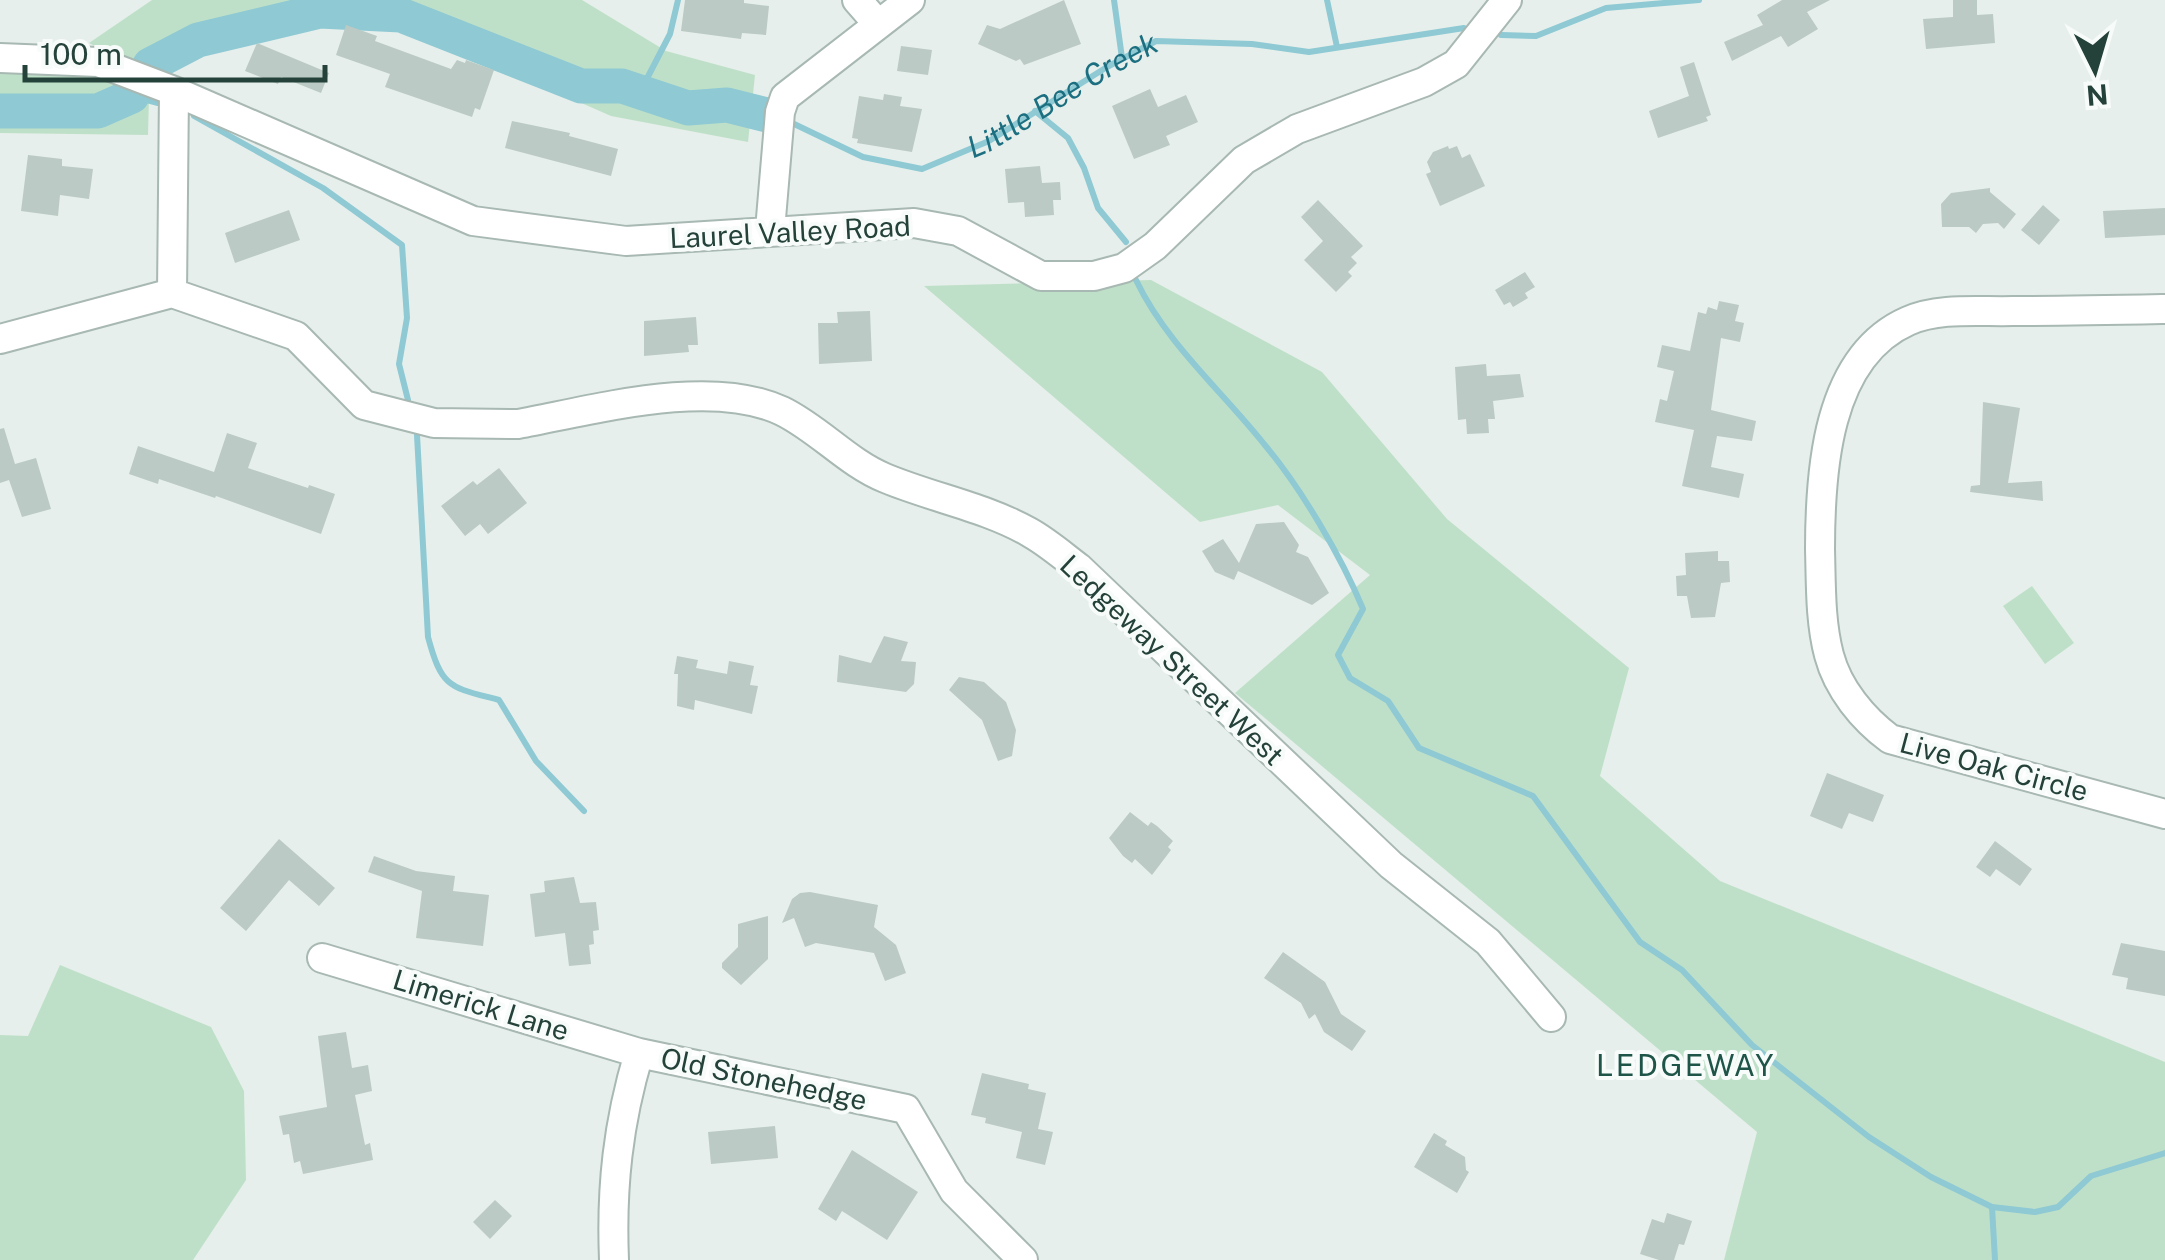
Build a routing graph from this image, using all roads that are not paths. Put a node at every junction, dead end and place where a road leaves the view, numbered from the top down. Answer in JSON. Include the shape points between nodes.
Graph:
{"nodes":[{"id":1,"x":857,"y":0,"type":"edge"},
{"id":2,"x":910,"y":0,"type":"edge"},
{"id":3,"x":1507,"y":0,"type":"edge"},
{"id":4,"x":878,"y":24,"type":"junction"},
{"id":5,"x":0,"y":58,"type":"edge"},
{"id":6,"x":174,"y":91,"type":"junction"},
{"id":7,"x":770,"y":230,"type":"junction"},
{"id":8,"x":172,"y":293,"type":"junction"},
{"id":9,"x":2165,"y":310,"type":"edge"},
{"id":10,"x":0,"y":339,"type":"edge"},
{"id":11,"x":2165,"y":814,"type":"edge"},
{"id":12,"x":322,"y":958,"type":"dead end"},
{"id":13,"x":1551,"y":1018,"type":"dead end"},
{"id":14,"x":639,"y":1052,"type":"junction"},
{"id":15,"x":614,"y":1260,"type":"edge"},
{"id":16,"x":1023,"y":1260,"type":"edge"}],
"edges":[{"from":1,"to":4,"type":"street"},
{"from":2,"to":4,"type":"street"},
{"from":3,"to":7,"type":"street","name":"Laurel Valley Road","via":[[1456,64],[1297,129],[1244,160],[1156,246],[1124,268],[1094,276],[1041,276],[958,231],[914,223]]},
{"from":4,"to":7,"type":"street","via":[[785,97]]},
{"from":5,"to":6,"type":"street","name":"Laurel Valley Road","via":[[98,62]]},
{"from":6,"to":7,"type":"street","name":"Laurel Valley Road","via":[[473,221],[626,242]]},
{"from":6,"to":8,"type":"street"},
{"from":8,"to":10,"type":"street"},
{"from":8,"to":13,"type":"street","name":"Ledgeway Street West","via":[[296,336],[364,406],[434,423],[495,425],[656,400],[735,397],[782,411],[882,477],[1030,532],[1079,568],[1391,865],[1488,942]]},
{"from":9,"to":11,"type":"street","name":"Live Oak Circle","via":[[1951,312],[1908,321],[1858,361],[1830,428],[1820,496],[1821,594],[1830,657],[1866,721],[1890,739]]},
{"from":12,"to":14,"type":"street","name":"Limerick Lane"},
{"from":14,"to":15,"type":"street","name":"Old Stonehedge","via":[[622,1108]]},
{"from":14,"to":16,"type":"street","name":"Old Stonehedge","via":[[906,1110],[954,1191]]}]}
